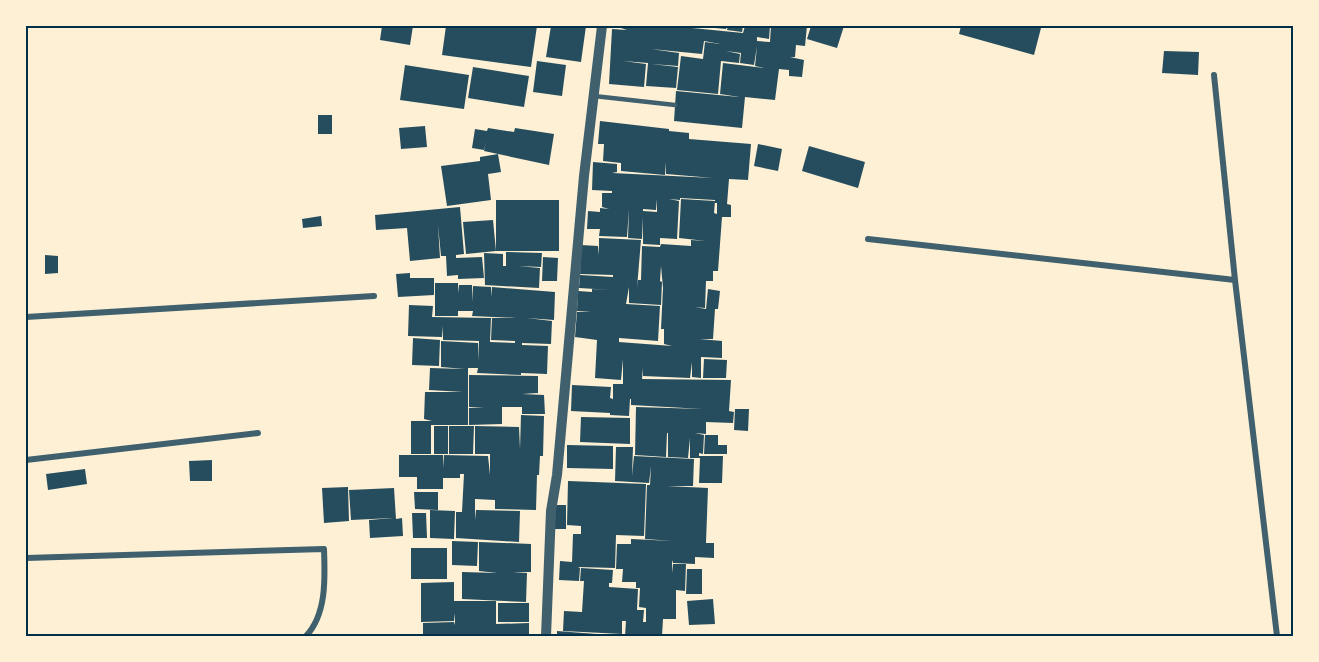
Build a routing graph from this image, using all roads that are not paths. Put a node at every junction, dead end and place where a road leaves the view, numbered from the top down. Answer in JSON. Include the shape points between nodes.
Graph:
{"nodes":[{"id":1,"x":602,"y":26,"type":"edge"},
{"id":2,"x":1214,"y":75,"type":"dead end"},
{"id":3,"x":593,"y":96,"type":"junction"},
{"id":4,"x":675,"y":105,"type":"dead end"},
{"id":5,"x":868,"y":239,"type":"dead end"},
{"id":6,"x":1235,"y":280,"type":"junction"},
{"id":7,"x":374,"y":296,"type":"dead end"},
{"id":8,"x":26,"y":317,"type":"edge"},
{"id":9,"x":258,"y":433,"type":"dead end"},
{"id":10,"x":26,"y":460,"type":"edge"},
{"id":11,"x":26,"y":558,"type":"edge"},
{"id":12,"x":306,"y":636,"type":"edge"},
{"id":13,"x":546,"y":636,"type":"edge"},
{"id":14,"x":1277,"y":636,"type":"edge"}],
"edges":[{"from":1,"to":3,"type":"street"},
{"from":2,"to":6,"type":"street"},
{"from":3,"to":4,"type":"lane"},
{"from":3,"to":13,"type":"street","via":[[551,511]]},
{"from":5,"to":6,"type":"street"},
{"from":6,"to":14,"type":"street"},
{"from":7,"to":8,"type":"street"},
{"from":9,"to":10,"type":"street"},
{"from":11,"to":12,"type":"street","via":[[324,549],[326,582],[315,627]]}]}
